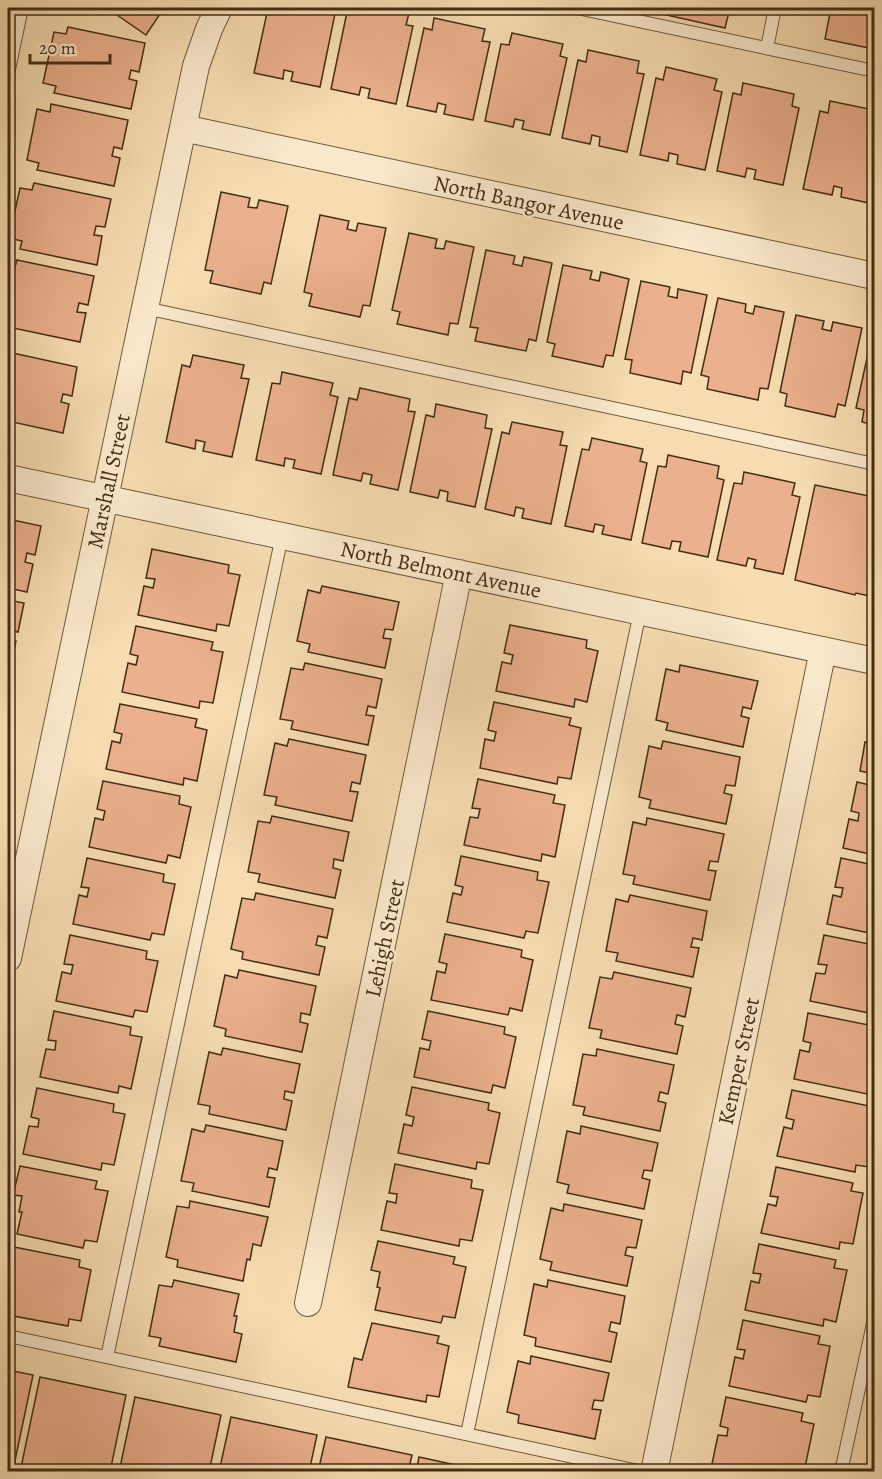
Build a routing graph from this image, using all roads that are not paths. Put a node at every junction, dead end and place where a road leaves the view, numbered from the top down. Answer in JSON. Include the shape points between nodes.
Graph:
{"nodes":[{"id":1,"x":22,"y":8,"type":"edge"},
{"id":2,"x":219,"y":8,"type":"edge"},
{"id":3,"x":577,"y":8,"type":"edge"},
{"id":4,"x":775,"y":8,"type":"edge"},
{"id":5,"x":767,"y":48,"type":"junction"},
{"id":6,"x":874,"y":70,"type":"edge"},
{"id":7,"x":8,"y":74,"type":"edge"},
{"id":8,"x":183,"y":128,"type":"junction"},
{"id":9,"x":874,"y":276,"type":"edge"},
{"id":10,"x":145,"y":308,"type":"junction"},
{"id":11,"x":874,"y":464,"type":"edge"},
{"id":12,"x":8,"y":478,"type":"edge"},
{"id":13,"x":105,"y":498,"type":"junction"},
{"id":14,"x":282,"y":536,"type":"junction"},
{"id":15,"x":459,"y":573,"type":"junction"},
{"id":16,"x":640,"y":612,"type":"junction"},
{"id":17,"x":823,"y":650,"type":"junction"},
{"id":18,"x":874,"y":661,"type":"edge"},
{"id":19,"x":8,"y":958,"type":"edge"},
{"id":20,"x":309,"y":1303,"type":"dead end"},
{"id":21,"x":874,"y":1319,"type":"edge"},
{"id":22,"x":8,"y":1336,"type":"edge"},
{"id":23,"x":107,"y":1357,"type":"junction"},
{"id":24,"x":467,"y":1434,"type":"junction"},
{"id":25,"x":643,"y":1472,"type":"edge"},
{"id":26,"x":654,"y":1472,"type":"edge"},
{"id":27,"x":841,"y":1472,"type":"edge"}],
"edges":[{"from":1,"to":7,"type":"lane"},
{"from":2,"to":8,"type":"street","name":"Marshall Street","via":[[196,66]]},
{"from":3,"to":5,"type":"lane"},
{"from":4,"to":5,"type":"lane"},
{"from":5,"to":6,"type":"lane"},
{"from":8,"to":9,"type":"street","name":"North Bangor Avenue"},
{"from":8,"to":10,"type":"street","name":"Marshall Street"},
{"from":10,"to":11,"type":"lane"},
{"from":10,"to":13,"type":"street","name":"Marshall Street"},
{"from":12,"to":13,"type":"street","name":"North Belmont Avenue"},
{"from":13,"to":14,"type":"street","name":"North Belmont Avenue"},
{"from":13,"to":19,"type":"street","name":"Marshall Street"},
{"from":14,"to":15,"type":"street","name":"North Belmont Avenue"},
{"from":14,"to":23,"type":"lane"},
{"from":15,"to":16,"type":"street","name":"North Belmont Avenue"},
{"from":15,"to":20,"type":"street","name":"Lehigh Street"},
{"from":16,"to":17,"type":"street","name":"North Belmont Avenue"},
{"from":16,"to":24,"type":"lane"},
{"from":17,"to":18,"type":"street","name":"North Belmont Avenue"},
{"from":17,"to":26,"type":"street","name":"Kemper Street"},
{"from":21,"to":27,"type":"lane"},
{"from":22,"to":23,"type":"lane"},
{"from":23,"to":24,"type":"lane"},
{"from":24,"to":25,"type":"lane"}]}
